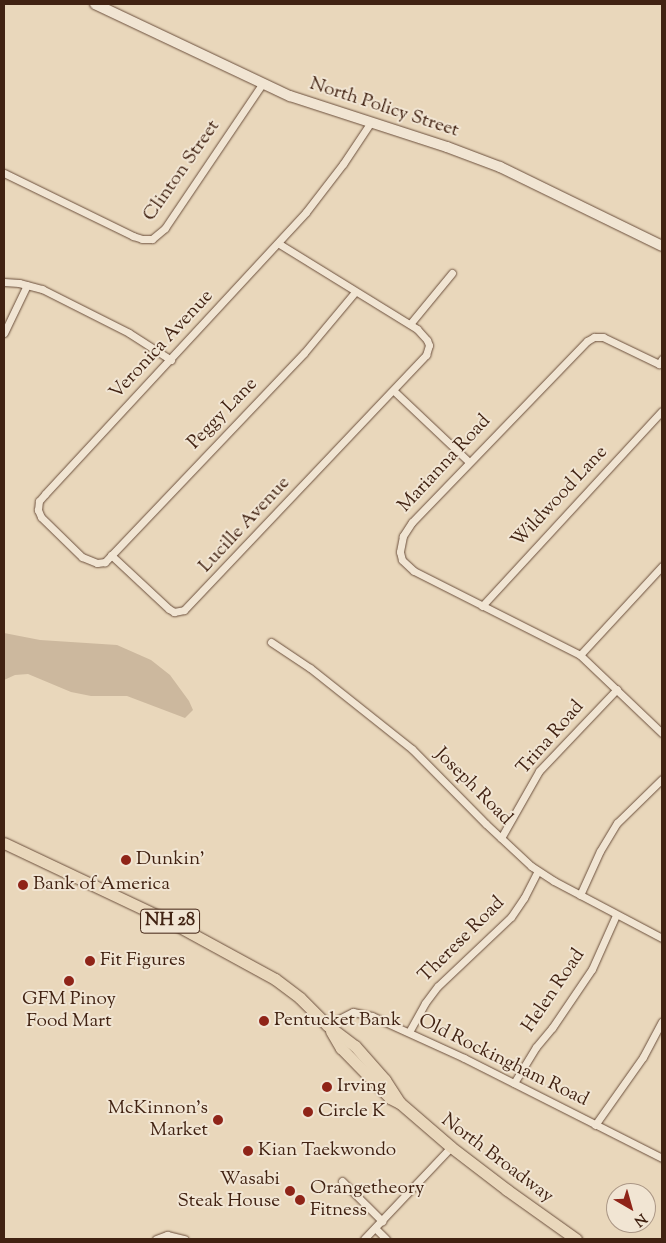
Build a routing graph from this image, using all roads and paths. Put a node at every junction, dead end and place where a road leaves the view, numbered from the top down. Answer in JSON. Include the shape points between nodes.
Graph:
{"nodes":[{"id":1,"x":94,"y":4,"type":"edge"},
{"id":2,"x":262,"y":84,"type":"junction"},
{"id":3,"x":370,"y":122,"type":"junction"},
{"id":4,"x":4,"y":173,"type":"edge"},
{"id":5,"x":278,"y":243,"type":"junction"},
{"id":6,"x":662,"y":246,"type":"edge"},
{"id":7,"x":452,"y":274,"type":"dead end"},
{"id":8,"x":4,"y":282,"type":"edge"},
{"id":9,"x":27,"y":285,"type":"junction"},
{"id":10,"x":355,"y":292,"type":"junction"},
{"id":11,"x":410,"y":324,"type":"junction"},
{"id":12,"x":4,"y":333,"type":"edge"},
{"id":13,"x":171,"y":360,"type":"junction"},
{"id":14,"x":661,"y":363,"type":"edge"},
{"id":15,"x":394,"y":391,"type":"junction"},
{"id":16,"x":662,"y":411,"type":"edge"},
{"id":17,"x":469,"y":462,"type":"junction"},
{"id":18,"x":112,"y":555,"type":"junction"},
{"id":19,"x":662,"y":566,"type":"edge"},
{"id":20,"x":482,"y":606,"type":"junction"},
{"id":21,"x":271,"y":642,"type":"dead end"},
{"id":22,"x":580,"y":655,"type":"junction"},
{"id":23,"x":617,"y":690,"type":"junction"},
{"id":24,"x":662,"y":733,"type":"edge"},
{"id":25,"x":662,"y":779,"type":"edge"},
{"id":26,"x":501,"y":838,"type":"junction"},
{"id":27,"x":6,"y":847,"type":"edge"},
{"id":28,"x":538,"y":871,"type":"junction"},
{"id":29,"x":580,"y":895,"type":"junction"},
{"id":30,"x":616,"y":915,"type":"junction"},
{"id":31,"x":662,"y":938,"type":"edge"},
{"id":32,"x":662,"y":1022,"type":"edge"},
{"id":33,"x":327,"y":1025,"type":"junction"},
{"id":34,"x":409,"y":1032,"type":"junction"},
{"id":35,"x":514,"y":1084,"type":"junction"},
{"id":36,"x":595,"y":1125,"type":"junction"},
{"id":37,"x":451,"y":1148,"type":"junction"},
{"id":38,"x":662,"y":1158,"type":"edge"},
{"id":39,"x":342,"y":1181,"type":"dead end"},
{"id":40,"x":382,"y":1221,"type":"junction"},
{"id":41,"x":375,"y":1228,"type":"junction"},
{"id":42,"x":156,"y":1239,"type":"edge"},
{"id":43,"x":185,"y":1239,"type":"edge"},
{"id":44,"x":364,"y":1239,"type":"edge"},
{"id":45,"x":386,"y":1239,"type":"edge"},
{"id":46,"x":576,"y":1239,"type":"edge"}],
"edges":[{"from":1,"to":2,"type":"street","name":"North Policy Street"},
{"from":2,"to":3,"type":"street","name":"North Policy Street"},
{"from":2,"to":4,"type":"street","name":"Clinton Street","via":[[164,228],[152,239],[142,240],[133,236]]},
{"from":3,"to":5,"type":"street","name":"Veronica Avenue","via":[[319,197]]},
{"from":3,"to":6,"type":"street","name":"North Policy Street","via":[[508,170]]},
{"from":5,"to":10,"type":"street","name":"Lucille Avenue"},
{"from":5,"to":13,"type":"street","name":"Veronica Avenue"},
{"from":7,"to":11,"type":"street"},
{"from":8,"to":9,"type":"street"},
{"from":9,"to":12,"type":"street"},
{"from":9,"to":13,"type":"street","via":[[42,289],[129,332]]},
{"from":10,"to":11,"type":"street","name":"Lucille Avenue"},
{"from":10,"to":18,"type":"street","name":"Peggy Lane","via":[[304,353]]},
{"from":11,"to":15,"type":"street","name":"Lucille Avenue","via":[[427,340],[428,350]]},
{"from":13,"to":18,"type":"street","name":"Veronica Avenue","via":[[39,501],[41,517],[82,557],[97,564]]},
{"from":14,"to":17,"type":"street","name":"Marianna Road","via":[[611,339],[594,337]]},
{"from":15,"to":17,"type":"street"},
{"from":15,"to":18,"type":"street","name":"Lucille Avenue","via":[[184,610],[174,612],[169,609]]},
{"from":16,"to":20,"type":"street","name":"Wildwood Lane"},
{"from":17,"to":20,"type":"street","name":"Marianna Road","via":[[407,529],[400,552],[402,560],[414,571]]},
{"from":19,"to":22,"type":"street"},
{"from":20,"to":22,"type":"street","name":"Marianna Road"},
{"from":21,"to":26,"type":"street","name":"Joseph Road","via":[[310,668],[412,749]]},
{"from":22,"to":23,"type":"street","name":"Marianna Road"},
{"from":23,"to":24,"type":"street","name":"Marianna Road"},
{"from":23,"to":26,"type":"street","name":"Trina Road","via":[[539,771]]},
{"from":25,"to":29,"type":"street","via":[[617,823]]},
{"from":26,"to":28,"type":"street","name":"Joseph Road"},
{"from":27,"to":33,"type":"main road","name":"North Broadway","number":"NH 28","via":[[165,919],[248,962],[288,987]]},
{"from":28,"to":29,"type":"street","name":"Joseph Road"},
{"from":28,"to":34,"type":"street","name":"Therese Road","via":[[511,917],[442,981]]},
{"from":29,"to":30,"type":"street","name":"Joseph Road"},
{"from":30,"to":31,"type":"street","name":"Joseph Road"},
{"from":30,"to":35,"type":"street","name":"Helen Road","via":[[592,969],[536,1047]]},
{"from":32,"to":36,"type":"street","via":[[643,1057]]},
{"from":33,"to":34,"type":"street","name":"Old Rockingham Road","via":[[344,1014],[358,1012]]},
{"from":33,"to":37,"type":"main road","name":"North Broadway","number":"NH 28","via":[[355,1046],[400,1103]]},
{"from":34,"to":35,"type":"street","name":"Old Rockingham Road"},
{"from":35,"to":36,"type":"street","name":"Old Rockingham Road"},
{"from":36,"to":38,"type":"street","name":"Old Rockingham Road"},
{"from":37,"to":40,"type":"street"},
{"from":37,"to":46,"type":"main road","name":"North Broadway","number":"NH 28"},
{"from":39,"to":40,"type":"street"},
{"from":40,"to":41,"type":"street"},
{"from":41,"to":44,"type":"street"},
{"from":41,"to":45,"type":"street"},
{"from":42,"to":43,"type":"street","via":[[167,1235]]}]}
